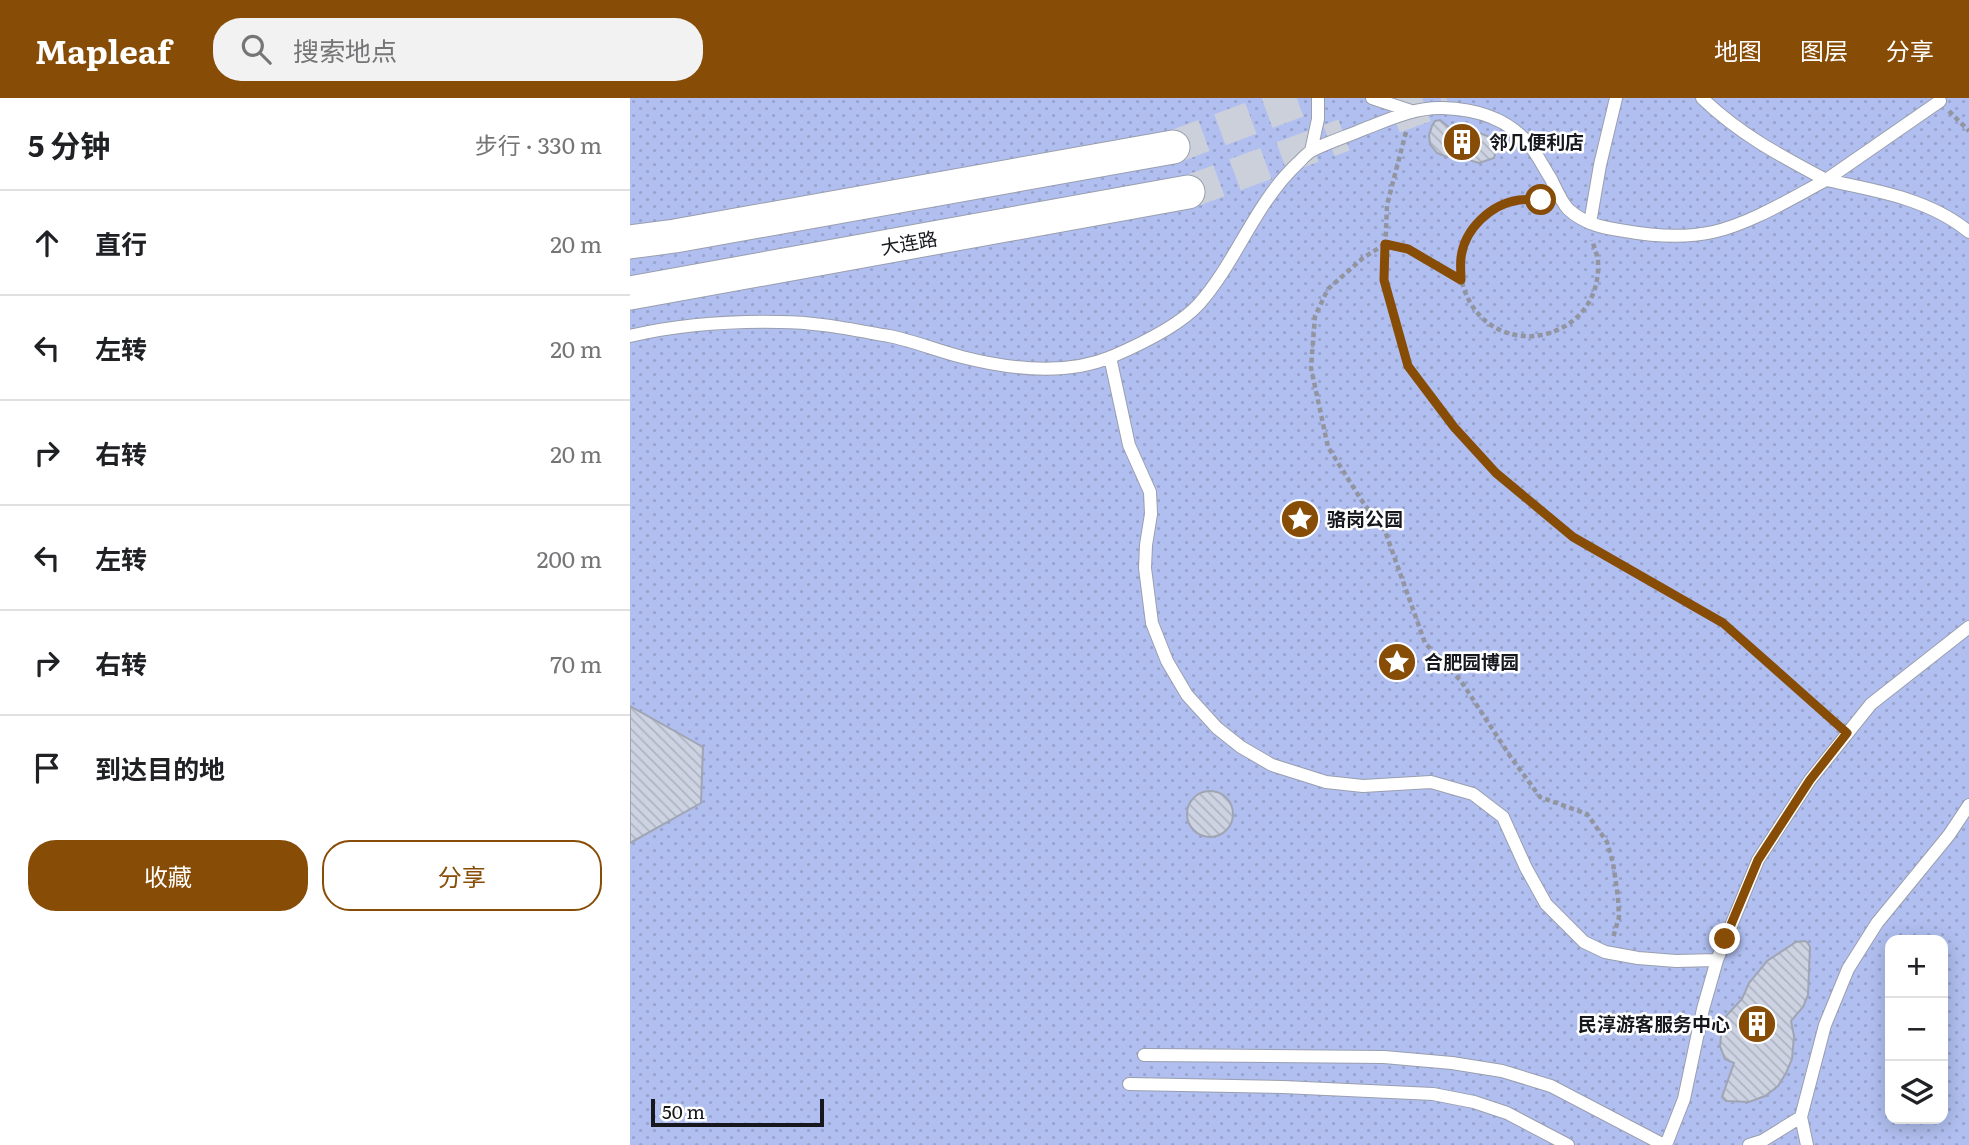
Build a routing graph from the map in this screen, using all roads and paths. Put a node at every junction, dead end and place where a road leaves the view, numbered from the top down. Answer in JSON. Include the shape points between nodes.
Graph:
{"nodes":[{"id":1,"x":1318,"y":98,"type":"edge"},
{"id":2,"x":1372,"y":98,"type":"edge"},
{"id":3,"x":1616,"y":98,"type":"edge"},
{"id":4,"x":1702,"y":98,"type":"edge"},
{"id":5,"x":1940,"y":101,"type":"dead end"},
{"id":6,"x":1411,"y":111,"type":"junction"},
{"id":7,"x":1173,"y":147,"type":"tunnel mouth"},
{"id":8,"x":1311,"y":151,"type":"junction"},
{"id":9,"x":1826,"y":180,"type":"junction"},
{"id":10,"x":1188,"y":191,"type":"tunnel mouth"},
{"id":11,"x":1565,"y":206,"type":"junction"},
{"id":12,"x":1584,"y":220,"type":"junction"},
{"id":13,"x":1969,"y":232,"type":"edge"},
{"id":14,"x":630,"y":242,"type":"edge"},
{"id":15,"x":1385,"y":244,"type":"junction"},
{"id":16,"x":1461,"y":280,"type":"junction"},
{"id":17,"x":630,"y":293,"type":"edge"},
{"id":18,"x":630,"y":336,"type":"edge"},
{"id":19,"x":1110,"y":357,"type":"junction"},
{"id":20,"x":1969,"y":627,"type":"edge"},
{"id":21,"x":1847,"y":733,"type":"junction"},
{"id":22,"x":1969,"y":805,"type":"edge"},
{"id":23,"x":1605,"y":952,"type":"junction"},
{"id":24,"x":1717,"y":960,"type":"junction"},
{"id":25,"x":1144,"y":1055,"type":"dead end"},
{"id":26,"x":1129,"y":1084,"type":"dead end"},
{"id":27,"x":1801,"y":1117,"type":"junction"},
{"id":28,"x":1568,"y":1145,"type":"edge"},
{"id":29,"x":1665,"y":1145,"type":"edge"},
{"id":30,"x":1749,"y":1145,"type":"edge"},
{"id":31,"x":1807,"y":1145,"type":"edge"}],
"edges":[{"from":1,"to":8,"type":"lane"},
{"from":2,"to":6,"type":"lane"},
{"from":3,"to":12,"type":"lane"},
{"from":4,"to":9,"type":"lane","via":[[1762,146]]},
{"from":5,"to":9,"type":"lane"},
{"from":6,"to":8,"type":"lane"},
{"from":6,"to":11,"type":"lane","via":[[1464,110],[1501,121],[1530,145]]},
{"from":6,"to":15,"type":"path","via":[[1387,205]]},
{"from":7,"to":14,"type":"main road"},
{"from":8,"to":19,"type":"lane","via":[[1284,176],[1198,305],[1167,328]]},
{"from":9,"to":12,"type":"lane","via":[[1711,233],[1642,234]]},
{"from":9,"to":13,"type":"lane","via":[[1884,192],[1932,210]]},
{"from":10,"to":17,"type":"main road","name":"大连路"},
{"from":11,"to":12,"type":"lane"},
{"from":11,"to":16,"type":"path","via":[[1520,200],[1481,218],[1461,256]]},
{"from":12,"to":16,"type":"path","via":[[1598,259],[1597,283],[1588,305],[1572,323],[1551,334],[1504,333],[1484,321],[1469,302]]},
{"from":15,"to":16,"type":"path","via":[[1408,249]]},
{"from":15,"to":21,"type":"path","via":[[1384,280],[1408,366],[1496,473],[1573,537],[1723,623]]},
{"from":15,"to":23,"type":"path","via":[[1328,289],[1315,316],[1311,369],[1328,447],[1385,531],[1425,643],[1461,681],[1540,797],[1587,814],[1608,842],[1619,917]]},
{"from":18,"to":19,"type":"lane","via":[[679,327],[782,321],[895,337],[1011,367],[1061,369]]},
{"from":19,"to":23,"type":"lane","via":[[1129,445],[1150,492],[1144,568],[1152,623],[1187,695],[1217,729],[1272,765],[1326,782],[1363,786],[1431,782],[1473,794],[1503,817],[1546,904],[1584,942]]},
{"from":20,"to":21,"type":"lane","via":[[1871,704]]},
{"from":21,"to":24,"type":"lane","via":[[1758,860]]},
{"from":22,"to":27,"type":"lane","via":[[1877,923],[1848,968],[1825,1026]]},
{"from":23,"to":24,"type":"lane","via":[[1675,961]]},
{"from":24,"to":29,"type":"lane","via":[[1684,1099]]},
{"from":25,"to":29,"type":"lane","via":[[1384,1057],[1502,1071],[1551,1086]]},
{"from":26,"to":28,"type":"lane","via":[[1433,1094],[1507,1113]]},
{"from":27,"to":30,"type":"lane"},
{"from":27,"to":31,"type":"lane"}]}
